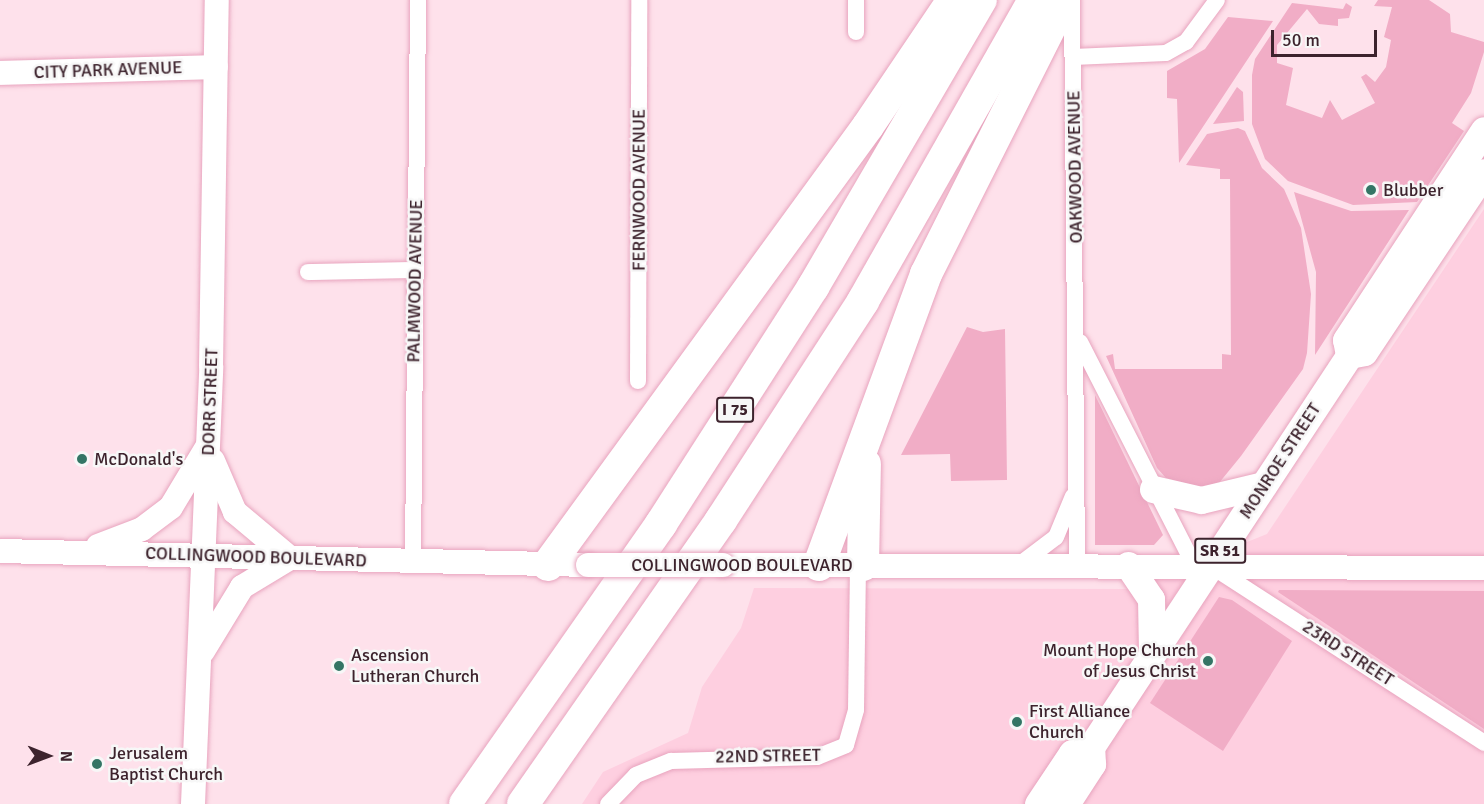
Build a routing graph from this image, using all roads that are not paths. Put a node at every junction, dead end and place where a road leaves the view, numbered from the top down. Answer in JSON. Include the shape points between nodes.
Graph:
{"nodes":[{"id":1,"x":217,"y":0,"type":"edge"},
{"id":2,"x":418,"y":0,"type":"edge"},
{"id":3,"x":639,"y":0,"type":"edge"},
{"id":4,"x":856,"y":0,"type":"edge"},
{"id":5,"x":952,"y":0,"type":"edge"},
{"id":6,"x":981,"y":0,"type":"edge"},
{"id":7,"x":1034,"y":0,"type":"edge"},
{"id":8,"x":1217,"y":0,"type":"edge"},
{"id":9,"x":1070,"y":5,"type":"edge"},
{"id":10,"x":856,"y":32,"type":"dead end"},
{"id":11,"x":1073,"y":57,"type":"junction"},
{"id":12,"x":216,"y":67,"type":"junction"},
{"id":13,"x":0,"y":73,"type":"edge"},
{"id":14,"x":1484,"y":129,"type":"edge"},
{"id":15,"x":1478,"y":165,"type":"edge"},
{"id":16,"x":416,"y":270,"type":"junction"},
{"id":17,"x":308,"y":272,"type":"dead end"},
{"id":18,"x":1077,"y":335,"type":"junction"},
{"id":19,"x":638,"y":381,"type":"dead end"},
{"id":20,"x":865,"y":442,"type":"junction"},
{"id":21,"x":208,"y":444,"type":"junction"},
{"id":22,"x":1077,"y":484,"type":"junction"},
{"id":23,"x":1263,"y":485,"type":"junction"},
{"id":24,"x":1154,"y":489,"type":"junction"},
{"id":25,"x":0,"y":551,"type":"edge"},
{"id":26,"x":85,"y":551,"type":"junction"},
{"id":27,"x":204,"y":555,"type":"junction"},
{"id":28,"x":290,"y":558,"type":"junction"},
{"id":29,"x":413,"y":562,"type":"junction"},
{"id":30,"x":548,"y":565,"type":"junction"},
{"id":31,"x":819,"y":565,"type":"junction"},
{"id":32,"x":860,"y":565,"type":"junction"},
{"id":33,"x":1128,"y":565,"type":"junction"},
{"id":34,"x":1018,"y":566,"type":"junction"},
{"id":35,"x":1077,"y":566,"type":"junction"},
{"id":36,"x":1202,"y":566,"type":"junction"},
{"id":37,"x":1484,"y":568,"type":"edge"},
{"id":38,"x":1152,"y":654,"type":"junction"},
{"id":39,"x":199,"y":658,"type":"junction"},
{"id":40,"x":1484,"y":743,"type":"edge"},
{"id":41,"x":1091,"y":747,"type":"junction"},
{"id":42,"x":194,"y":804,"type":"edge"},
{"id":43,"x":465,"y":804,"type":"edge"},
{"id":44,"x":523,"y":804,"type":"edge"},
{"id":45,"x":608,"y":804,"type":"edge"},
{"id":46,"x":1038,"y":804,"type":"edge"},
{"id":47,"x":1066,"y":804,"type":"edge"}],
"edges":[{"from":1,"to":12,"type":"main road","name":"DORR STREET"},
{"from":2,"to":16,"type":"street","name":"PALMWOOD AVENUE"},
{"from":3,"to":19,"type":"street","name":"FERNWOOD AVENUE"},
{"from":4,"to":10,"type":"street"},
{"from":5,"to":30,"type":"highway","via":[[868,126]]},
{"from":6,"to":43,"type":"highway","number":"I 75","via":[[902,142],[788,327],[629,571]]},
{"from":7,"to":44,"type":"highway","number":"I 75","via":[[863,301],[721,520]]},
{"from":8,"to":11,"type":"street","via":[[1186,42],[1166,53]]},
{"from":9,"to":11,"type":"street","name":"OAKWOOD AVENUE"},
{"from":9,"to":20,"type":"highway","via":[[956,208]]},
{"from":11,"to":18,"type":"street","name":"OAKWOOD AVENUE"},
{"from":12,"to":13,"type":"main road","name":"CITY PARK AVENUE"},
{"from":12,"to":21,"type":"main road","name":"DORR STREET"},
{"from":14,"to":15,"type":"main road","name":"MONROE STREET","number":"SR 51"},
{"from":15,"to":23,"type":"main road","name":"MONROE STREET","number":"SR 51","via":[[1364,352],[1349,355]]},
{"from":16,"to":17,"type":"street"},
{"from":16,"to":29,"type":"street","name":"PALMWOOD AVENUE"},
{"from":18,"to":22,"type":"street","name":"OAKWOOD AVENUE"},
{"from":18,"to":24,"type":"street","name":"OAKWOOD AVENUE"},
{"from":20,"to":31,"type":"highway"},
{"from":20,"to":32,"type":"highway"},
{"from":21,"to":26,"type":"main road","via":[[171,507],[156,521]]},
{"from":21,"to":27,"type":"main road","name":"DORR STREET"},
{"from":21,"to":28,"type":"main road","via":[[219,484],[235,512]]},
{"from":22,"to":34,"type":"street","name":"OAKWOOD AVENUE","via":[[1056,537]]},
{"from":22,"to":35,"type":"street","name":"OAKWOOD AVENUE"},
{"from":23,"to":24,"type":"main road","via":[[1201,500]]},
{"from":23,"to":36,"type":"main road","name":"MONROE STREET","number":"SR 51"},
{"from":24,"to":36,"type":"street","name":"OAKWOOD AVENUE"},
{"from":25,"to":26,"type":"main road","name":"COLLINGWOOD BOULEVARD"},
{"from":26,"to":27,"type":"main road","name":"COLLINGWOOD BOULEVARD"},
{"from":27,"to":28,"type":"main road","name":"COLLINGWOOD BOULEVARD"},
{"from":27,"to":39,"type":"main road","name":"DORR STREET"},
{"from":28,"to":29,"type":"main road","name":"COLLINGWOOD BOULEVARD"},
{"from":28,"to":39,"type":"main road","via":[[242,587]]},
{"from":29,"to":30,"type":"main road","name":"COLLINGWOOD BOULEVARD"},
{"from":30,"to":31,"type":"main road","name":"COLLINGWOOD BOULEVARD","bridge":true},
{"from":31,"to":32,"type":"main road","name":"COLLINGWOOD BOULEVARD"},
{"from":32,"to":34,"type":"main road","name":"COLLINGWOOD BOULEVARD"},
{"from":32,"to":45,"type":"street","name":"22ND STREET","via":[[856,709],[846,745],[817,757],[687,758],[636,775]]},
{"from":33,"to":35,"type":"main road","name":"COLLINGWOOD BOULEVARD"},
{"from":33,"to":36,"type":"main road","name":"COLLINGWOOD BOULEVARD"},
{"from":33,"to":38,"type":"main road","via":[[1150,599]]},
{"from":34,"to":35,"type":"main road","name":"COLLINGWOOD BOULEVARD"},
{"from":36,"to":37,"type":"main road","name":"COLLINGWOOD BOULEVARD"},
{"from":36,"to":38,"type":"main road","name":"MONROE STREET","number":"SR 51"},
{"from":36,"to":40,"type":"street","name":"23RD STREET"},
{"from":38,"to":41,"type":"main road","name":"MONROE STREET","number":"SR 51"},
{"from":39,"to":42,"type":"main road","name":"DORR STREET"},
{"from":41,"to":46,"type":"main road","name":"MONROE STREET","number":"SR 51","via":[[1071,753]]},
{"from":41,"to":47,"type":"main road","name":"MONROE STREET","number":"SR 51","via":[[1092,764]]}]}
